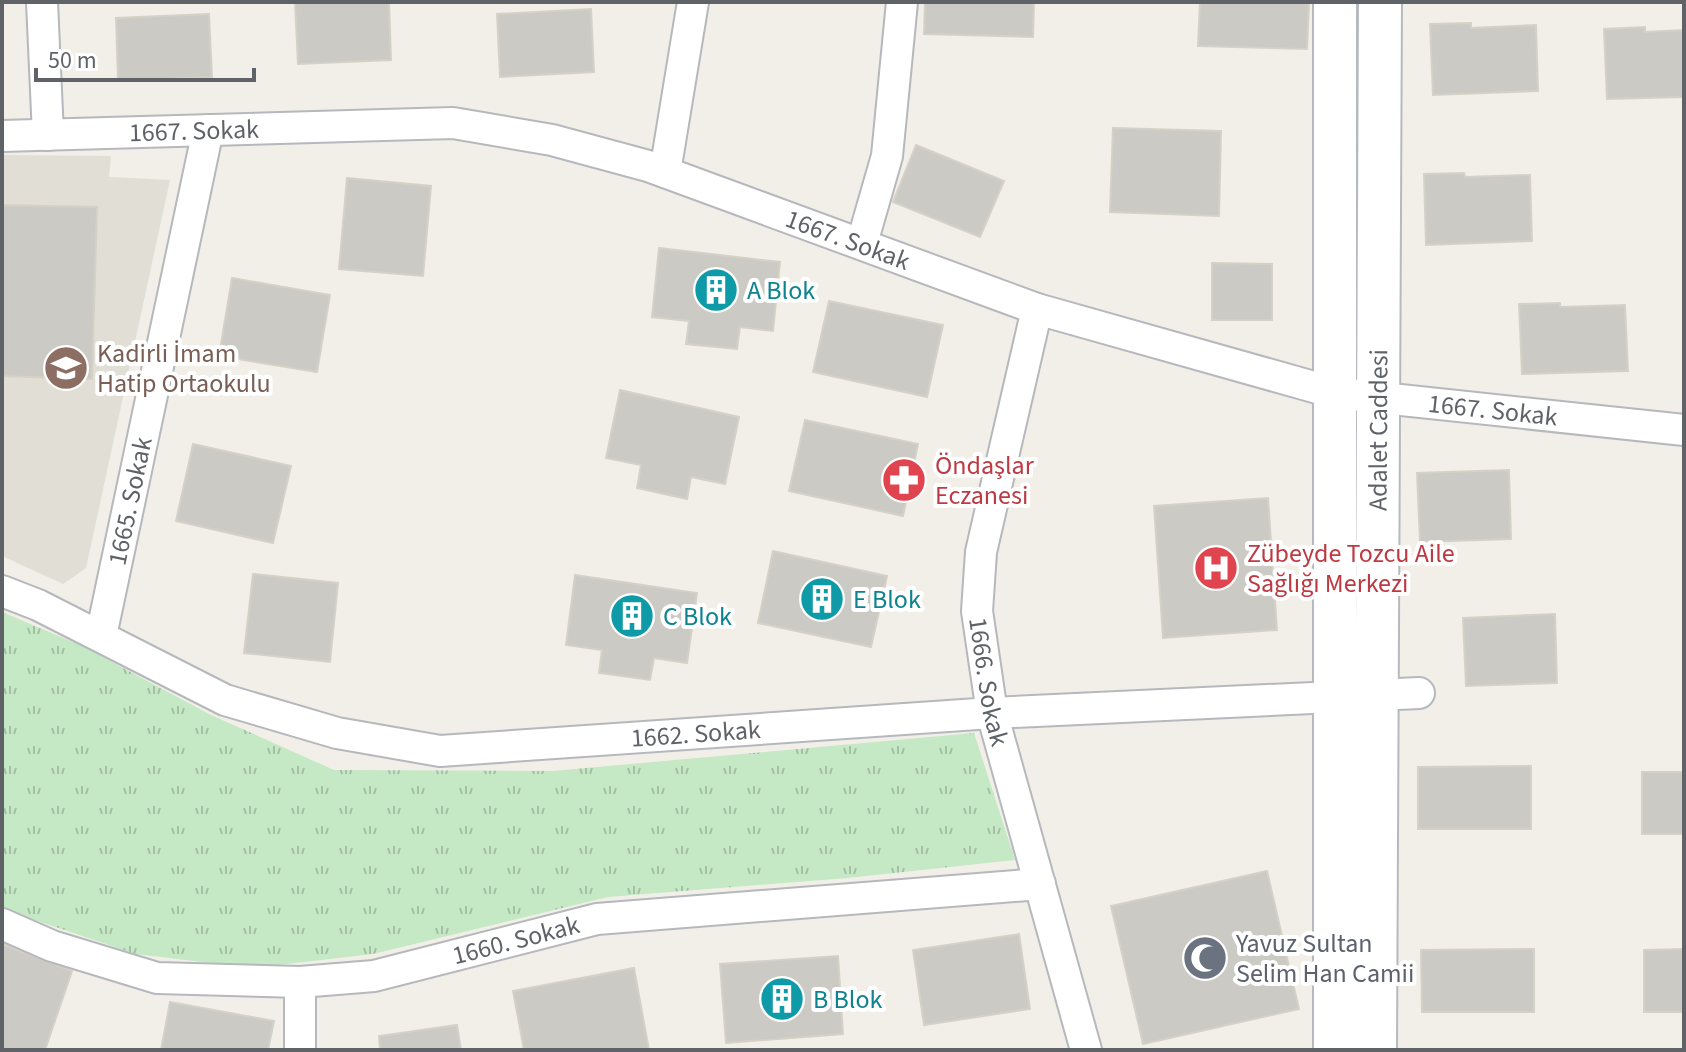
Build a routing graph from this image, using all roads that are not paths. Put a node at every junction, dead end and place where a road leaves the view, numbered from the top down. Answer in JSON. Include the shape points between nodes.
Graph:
{"nodes":[{"id":1,"x":42,"y":2,"type":"edge"},
{"id":2,"x":693,"y":2,"type":"edge"},
{"id":3,"x":902,"y":2,"type":"edge"},
{"id":4,"x":1335,"y":2,"type":"edge"},
{"id":5,"x":1380,"y":2,"type":"edge"},
{"id":6,"x":208,"y":130,"type":"junction"},
{"id":7,"x":48,"y":135,"type":"junction"},
{"id":8,"x":2,"y":136,"type":"edge"},
{"id":9,"x":665,"y":172,"type":"junction"},
{"id":10,"x":862,"y":243,"type":"junction"},
{"id":11,"x":1037,"y":309,"type":"junction"},
{"id":12,"x":1335,"y":393,"type":"junction"},
{"id":13,"x":1378,"y":400,"type":"junction"},
{"id":14,"x":1684,"y":430,"type":"edge"},
{"id":15,"x":2,"y":591,"type":"edge"},
{"id":16,"x":101,"y":636,"type":"junction"},
{"id":17,"x":1419,"y":693,"type":"dead end"},
{"id":18,"x":1377,"y":695,"type":"junction"},
{"id":19,"x":1335,"y":696,"type":"junction"},
{"id":20,"x":992,"y":713,"type":"junction"},
{"id":21,"x":1040,"y":884,"type":"junction"},
{"id":22,"x":2,"y":924,"type":"edge"},
{"id":23,"x":300,"y":982,"type":"junction"},
{"id":24,"x":300,"y":1050,"type":"edge"},
{"id":25,"x":1086,"y":1050,"type":"edge"},
{"id":26,"x":1335,"y":1050,"type":"edge"},
{"id":27,"x":1375,"y":1050,"type":"edge"}],
"edges":[{"from":1,"to":7,"type":"street"},
{"from":2,"to":9,"type":"street"},
{"from":3,"to":10,"type":"street","via":[[887,156]]},
{"from":4,"to":12,"type":"street"},
{"from":5,"to":13,"type":"street","name":"Adalet Caddesi"},
{"from":6,"to":7,"type":"street","name":"1667. Sokak"},
{"from":6,"to":9,"type":"street","name":"1667. Sokak","via":[[453,123],[552,140]]},
{"from":6,"to":16,"type":"street","name":"1665. Sokak"},
{"from":7,"to":8,"type":"street","name":"1667. Sokak"},
{"from":9,"to":10,"type":"street","name":"1667. Sokak"},
{"from":10,"to":11,"type":"street","name":"1667. Sokak"},
{"from":11,"to":12,"type":"street","name":"1667. Sokak"},
{"from":11,"to":20,"type":"street","name":"1666. Sokak","via":[[981,552],[977,611]]},
{"from":12,"to":13,"type":"street","name":"1667. Sokak"},
{"from":12,"to":19,"type":"street"},
{"from":13,"to":14,"type":"street","name":"1667. Sokak"},
{"from":13,"to":18,"type":"street","name":"Adalet Caddesi"},
{"from":15,"to":16,"type":"street","name":"1662. Sokak"},
{"from":16,"to":20,"type":"street","name":"1662. Sokak","via":[[225,700],[337,733],[440,751]]},
{"from":17,"to":18,"type":"street","name":"1662. Sokak"},
{"from":18,"to":19,"type":"street","name":"1662. Sokak"},
{"from":18,"to":27,"type":"street","name":"Adalet Caddesi"},
{"from":19,"to":20,"type":"street","name":"1662. Sokak"},
{"from":19,"to":26,"type":"street"},
{"from":20,"to":21,"type":"street","name":"1666. Sokak"},
{"from":21,"to":23,"type":"street","name":"1660. Sokak","via":[[597,919],[374,976]]},
{"from":21,"to":25,"type":"street","name":"1666. Sokak"},
{"from":22,"to":23,"type":"street","name":"1660. Sokak","via":[[52,946],[157,978]]},
{"from":23,"to":24,"type":"street"}]}
